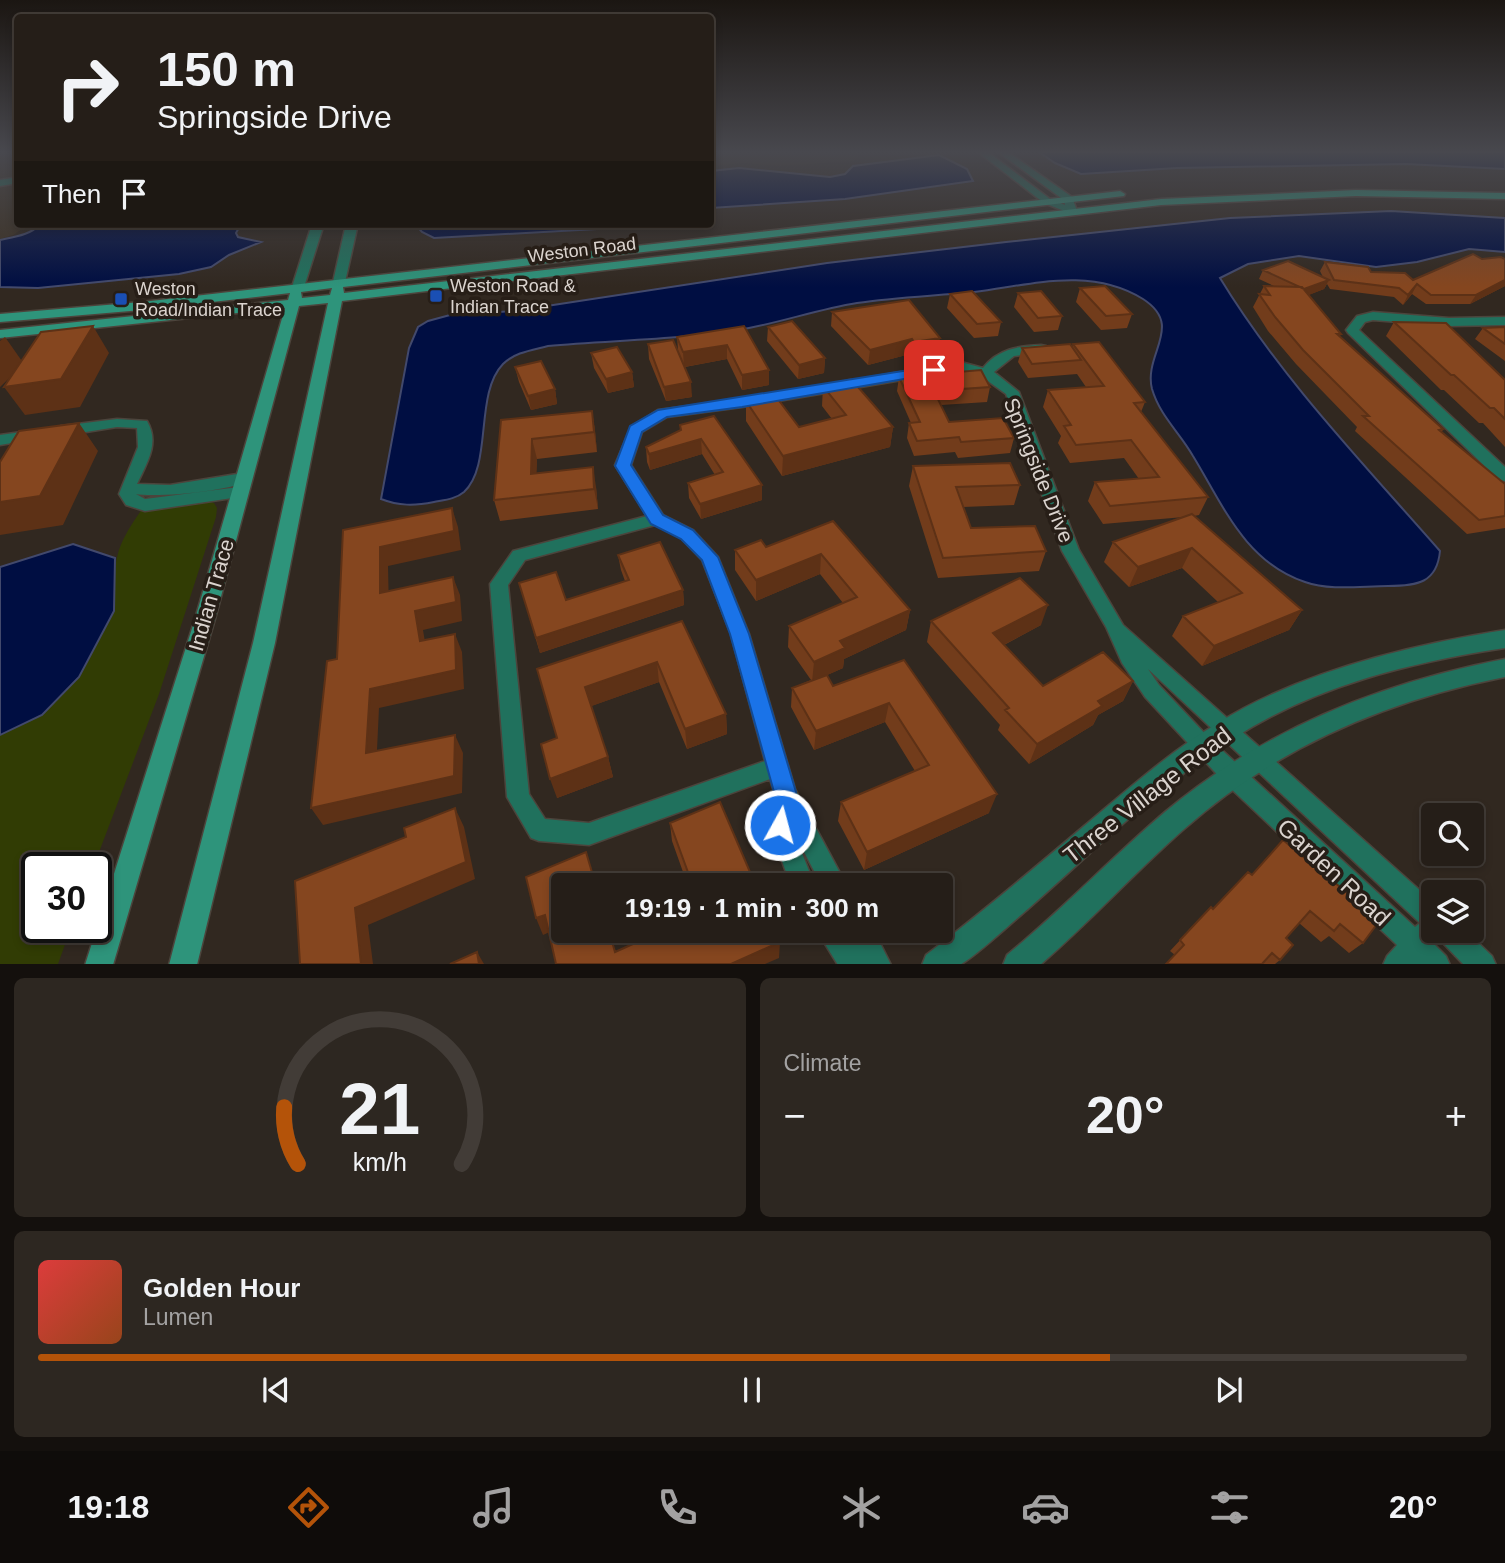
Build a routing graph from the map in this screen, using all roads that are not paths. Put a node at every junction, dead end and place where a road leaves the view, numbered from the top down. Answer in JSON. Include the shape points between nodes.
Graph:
{"nodes":[{"id":1,"x":1042,"y":197,"type":"edge"},
{"id":2,"x":1061,"y":197,"type":"edge"},
{"id":3,"x":1112,"y":197,"type":"edge"},
{"id":4,"x":1246,"y":197,"type":"edge"},
{"id":5,"x":1047,"y":201,"type":"junction"},
{"id":6,"x":1071,"y":205,"type":"junction"},
{"id":7,"x":317,"y":228,"type":"edge"},
{"id":8,"x":351,"y":228,"type":"edge"},
{"id":9,"x":339,"y":282,"type":"junction"},
{"id":10,"x":296,"y":295,"type":"junction"},
{"id":11,"x":336,"y":298,"type":"junction"},
{"id":12,"x":0,"y":318,"type":"edge"},
{"id":13,"x":1505,"y":321,"type":"edge"},
{"id":14,"x":0,"y":334,"type":"edge"},
{"id":15,"x":1059,"y":348,"type":"edge"},
{"id":16,"x":986,"y":373,"type":"junction"},
{"id":17,"x":0,"y":440,"type":"edge"},
{"id":18,"x":1505,"y":476,"type":"edge"},
{"id":19,"x":241,"y":485,"type":"junction"},
{"id":20,"x":657,"y":519,"type":"junction"},
{"id":21,"x":1114,"y":625,"type":"junction"},
{"id":22,"x":1505,"y":639,"type":"edge"},
{"id":23,"x":1505,"y":668,"type":"edge"},
{"id":24,"x":1226,"y":730,"type":"junction"},
{"id":25,"x":1203,"y":747,"type":"junction"},
{"id":26,"x":1258,"y":759,"type":"junction"},
{"id":27,"x":778,"y":766,"type":"junction"},
{"id":28,"x":1234,"y":777,"type":"junction"},
{"id":29,"x":785,"y":792,"type":"junction"},
{"id":30,"x":798,"y":873,"type":"edge"},
{"id":31,"x":828,"y":873,"type":"edge"},
{"id":32,"x":1421,"y":907,"type":"edge"},
{"id":33,"x":1421,"y":939,"type":"edge"},
{"id":34,"x":839,"y":943,"type":"edge"},
{"id":35,"x":867,"y":943,"type":"edge"},
{"id":36,"x":1460,"y":943,"type":"edge"},
{"id":37,"x":1405,"y":955,"type":"edge"},
{"id":38,"x":99,"y":964,"type":"edge"},
{"id":39,"x":183,"y":964,"type":"edge"},
{"id":40,"x":854,"y":964,"type":"edge"},
{"id":41,"x":878,"y":964,"type":"edge"},
{"id":42,"x":936,"y":964,"type":"edge"},
{"id":43,"x":1017,"y":964,"type":"edge"},
{"id":44,"x":1437,"y":964,"type":"edge"},
{"id":45,"x":1483,"y":964,"type":"edge"}],
"edges":[{"from":1,"to":5,"type":"street"},
{"from":2,"to":6,"type":"street"},
{"from":3,"to":6,"type":"main road","name":"Weston Road"},
{"from":4,"to":6,"type":"main road","name":"Weston Road"},
{"from":5,"to":6,"type":"main road","name":"Weston Road"},
{"from":5,"to":9,"type":"main road","name":"Weston Road"},
{"from":6,"to":11,"type":"main road","name":"Weston Road"},
{"from":7,"to":10,"type":"street","name":"Indian Trace"},
{"from":8,"to":9,"type":"street"},
{"from":9,"to":10,"type":"main road","name":"Weston Road"},
{"from":9,"to":11,"type":"main road"},
{"from":10,"to":11,"type":"main road","name":"Weston Road"},
{"from":10,"to":12,"type":"main road","name":"Weston Road"},
{"from":10,"to":14,"type":"main road","name":"Weston Road"},
{"from":10,"to":19,"type":"main road","name":"Indian Trace"},
{"from":11,"to":39,"type":"main road","via":[[264,643]]},
{"from":13,"to":18,"type":"street","via":[[1384,316],[1361,320],[1352,330]]},
{"from":15,"to":16,"type":"street","via":[[1021,349],[997,358]]},
{"from":16,"to":20,"type":"street","via":[[961,366],[663,413],[636,429],[623,466]]},
{"from":16,"to":21,"type":"street","name":"Springside Drive","via":[[1012,393],[1071,551]]},
{"from":17,"to":19,"type":"street","via":[[117,423],[142,424],[147,430],[146,444],[128,487],[132,501],[145,505]]},
{"from":19,"to":38,"type":"main road","name":"Indian Trace","via":[[205,619]]},
{"from":20,"to":27,"type":"street","via":[[687,534],[709,557],[740,634]]},
{"from":20,"to":27,"type":"street","via":[[519,555],[499,584],[518,797],[539,830],[589,834]]},
{"from":21,"to":24,"type":"street","name":"Springside Drive"},
{"from":21,"to":25,"type":"street","name":"Springside Drive","via":[[1153,691]]},
{"from":22,"to":24,"type":"street","name":"Three Village Road","via":[[1434,650],[1353,674]]},
{"from":23,"to":26,"type":"street","name":"Three Village Road","via":[[1460,675],[1379,699]]},
{"from":24,"to":25,"type":"street","name":"Three Village Road"},
{"from":24,"to":26,"type":"street","name":"Springside Drive"},
{"from":25,"to":28,"type":"street","name":"Springside Drive"},
{"from":25,"to":42,"type":"street","name":"Three Village Road"},
{"from":26,"to":28,"type":"street","name":"Three Village Road"},
{"from":26,"to":32,"type":"street","name":"Garden Road"},
{"from":27,"to":29,"type":"street"},
{"from":28,"to":37,"type":"street","name":"Garden Road"},
{"from":28,"to":43,"type":"street","name":"Three Village Road","via":[[1177,819]]},
{"from":29,"to":30,"type":"street","via":[[780,825]]},
{"from":29,"to":31,"type":"street"},
{"from":33,"to":37,"type":"street"},
{"from":34,"to":40,"type":"street"},
{"from":35,"to":41,"type":"street"},
{"from":36,"to":45,"type":"street"},
{"from":37,"to":44,"type":"street","name":"Garden Road"}]}
